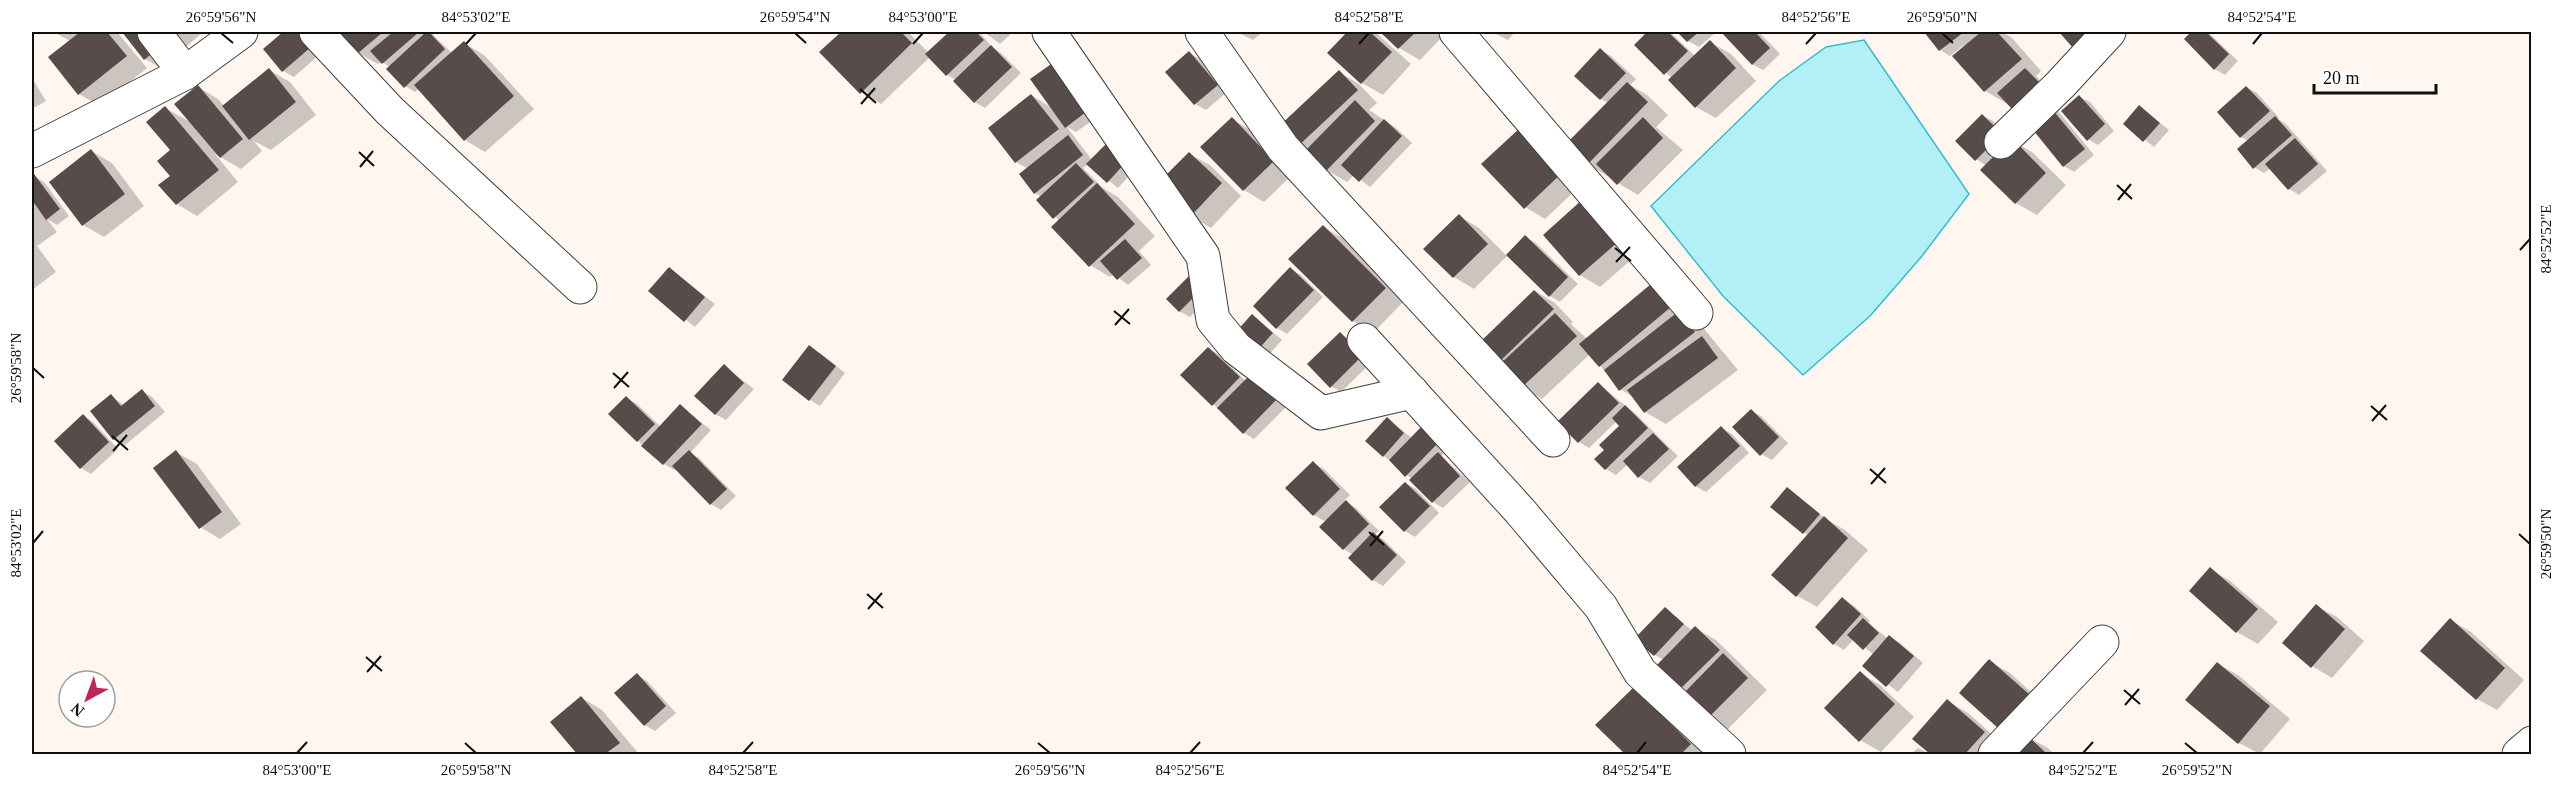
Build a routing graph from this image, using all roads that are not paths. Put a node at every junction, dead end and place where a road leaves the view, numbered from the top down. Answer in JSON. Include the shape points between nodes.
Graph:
{"nodes":[{"id":1,"x":154,"y":32,"type":"edge"},
{"id":2,"x":241,"y":32,"type":"edge"},
{"id":3,"x":316,"y":32,"type":"edge"},
{"id":4,"x":1049,"y":32,"type":"edge"},
{"id":5,"x":1202,"y":32,"type":"edge"},
{"id":6,"x":1456,"y":32,"type":"edge"},
{"id":7,"x":2109,"y":32,"type":"edge"},
{"id":8,"x":185,"y":74,"type":"junction"},
{"id":9,"x":2001,"y":142,"type":"dead end"},
{"id":10,"x":32,"y":151,"type":"edge"},
{"id":11,"x":580,"y":287,"type":"dead end"},
{"id":12,"x":1696,"y":313,"type":"dead end"},
{"id":13,"x":1364,"y":340,"type":"dead end"},
{"id":14,"x":1412,"y":392,"type":"junction"},
{"id":15,"x":1553,"y":440,"type":"dead end"},
{"id":16,"x":2102,"y":642,"type":"dead end"},
{"id":17,"x":2532,"y":743,"type":"edge"},
{"id":18,"x":1729,"y":754,"type":"edge"},
{"id":19,"x":1995,"y":754,"type":"edge"},
{"id":20,"x":2519,"y":754,"type":"edge"}],
"edges":[{"from":1,"to":8,"type":"street"},
{"from":2,"to":8,"type":"street"},
{"from":3,"to":11,"type":"street","via":[[390,111]]},
{"from":4,"to":14,"type":"street","via":[[1203,256],[1213,320],[1236,348],[1321,413]]},
{"from":5,"to":15,"type":"street","via":[[1283,148]]},
{"from":6,"to":12,"type":"street"},
{"from":7,"to":9,"type":"street"},
{"from":8,"to":10,"type":"street"},
{"from":13,"to":14,"type":"street"},
{"from":14,"to":18,"type":"street","via":[[1600,607],[1640,672]]},
{"from":16,"to":19,"type":"street"},
{"from":17,"to":20,"type":"street"}]}
